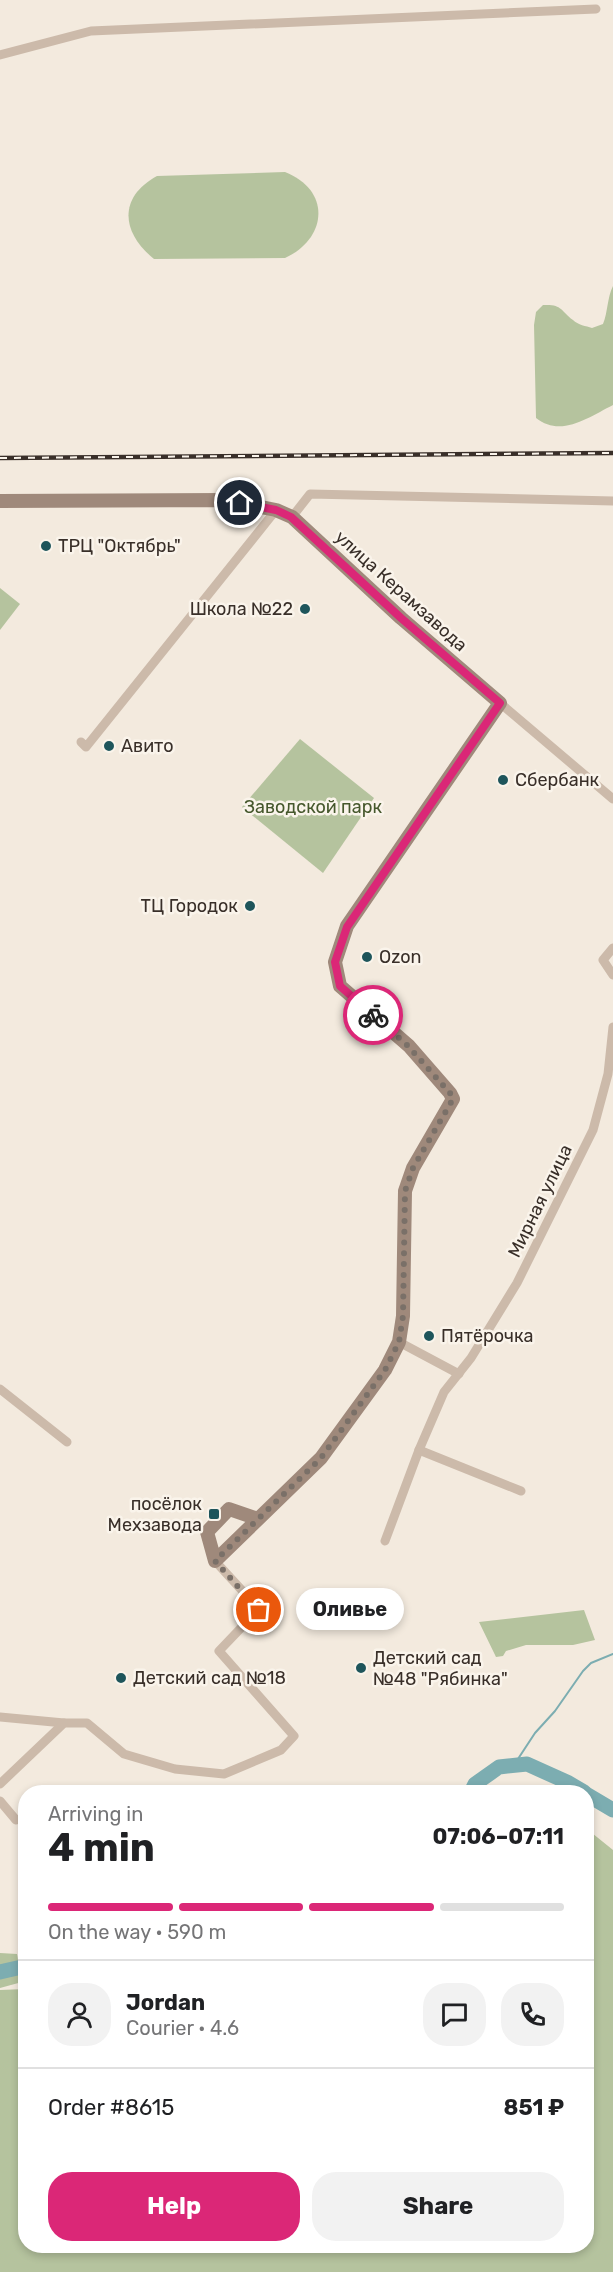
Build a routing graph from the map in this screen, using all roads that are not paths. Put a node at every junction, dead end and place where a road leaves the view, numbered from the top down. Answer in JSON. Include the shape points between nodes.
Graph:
{"nodes":[{"id":1,"x":596,"y":9,"type":"dead end"},
{"id":2,"x":0,"y":55,"type":"edge"},
{"id":3,"x":0,"y":501,"type":"edge"},
{"id":4,"x":613,"y":501,"type":"edge"},
{"id":5,"x":276,"y":510,"type":"junction"},
{"id":6,"x":291,"y":517,"type":"junction"},
{"id":7,"x":500,"y":703,"type":"junction"},
{"id":8,"x":81,"y":742,"type":"dead end"},
{"id":9,"x":613,"y":799,"type":"edge"},
{"id":10,"x":613,"y":948,"type":"edge"},
{"id":11,"x":613,"y":975,"type":"edge"},
{"id":12,"x":613,"y":1027,"type":"edge"},
{"id":13,"x":399,"y":1342,"type":"junction"},
{"id":14,"x":459,"y":1374,"type":"junction"},
{"id":15,"x":0,"y":1389,"type":"edge"},
{"id":16,"x":67,"y":1442,"type":"dead end"},
{"id":17,"x":419,"y":1450,"type":"junction"},
{"id":18,"x":520,"y":1491,"type":"dead end"},
{"id":19,"x":258,"y":1519,"type":"junction"},
{"id":20,"x":385,"y":1541,"type":"dead end"},
{"id":21,"x":215,"y":1561,"type":"junction"},
{"id":22,"x":0,"y":1717,"type":"edge"},
{"id":23,"x":64,"y":1723,"type":"junction"},
{"id":24,"x":0,"y":1784,"type":"edge"},
{"id":25,"x":0,"y":1801,"type":"edge"},
{"id":26,"x":16,"y":1820,"type":"dead end"}],
"edges":[{"from":1,"to":2,"type":"street","via":[[91,31]]},
{"from":3,"to":5,"type":"street","name":"улица Керамзавода","via":[[225,500]]},
{"from":4,"to":6,"type":"street","via":[[309,494]]},
{"from":5,"to":6,"type":"street","name":"улица Керамзавода"},
{"from":5,"to":8,"type":"street","via":[[86,747]]},
{"from":6,"to":7,"type":"street","name":"улица Керамзавода"},
{"from":7,"to":9,"type":"street","name":"улица Керамзавода"},
{"from":7,"to":13,"type":"street","via":[[347,927],[335,962],[340,986],[408,1046],[453,1099],[413,1168],[405,1191]]},
{"from":10,"to":11,"type":"street","via":[[603,960]]},
{"from":12,"to":14,"type":"street","name":"Мирная улица","via":[[608,1074],[593,1130],[517,1283]]},
{"from":13,"to":14,"type":"street"},
{"from":13,"to":19,"type":"street","via":[[385,1370],[321,1458]]},
{"from":14,"to":17,"type":"street","name":"Мирная улица","via":[[444,1392]]},
{"from":15,"to":16,"type":"street"},
{"from":17,"to":18,"type":"street"},
{"from":17,"to":20,"type":"street","name":"Мирная улица"},
{"from":19,"to":21,"type":"street"},
{"from":19,"to":21,"type":"street","via":[[229,1509],[207,1532]]},
{"from":21,"to":23,"type":"street","via":[[259,1610],[219,1651],[294,1736],[281,1750],[224,1774],[175,1769],[124,1754],[87,1723]]},
{"from":22,"to":23,"type":"street"},
{"from":23,"to":24,"type":"street"},
{"from":25,"to":26,"type":"street"}]}
